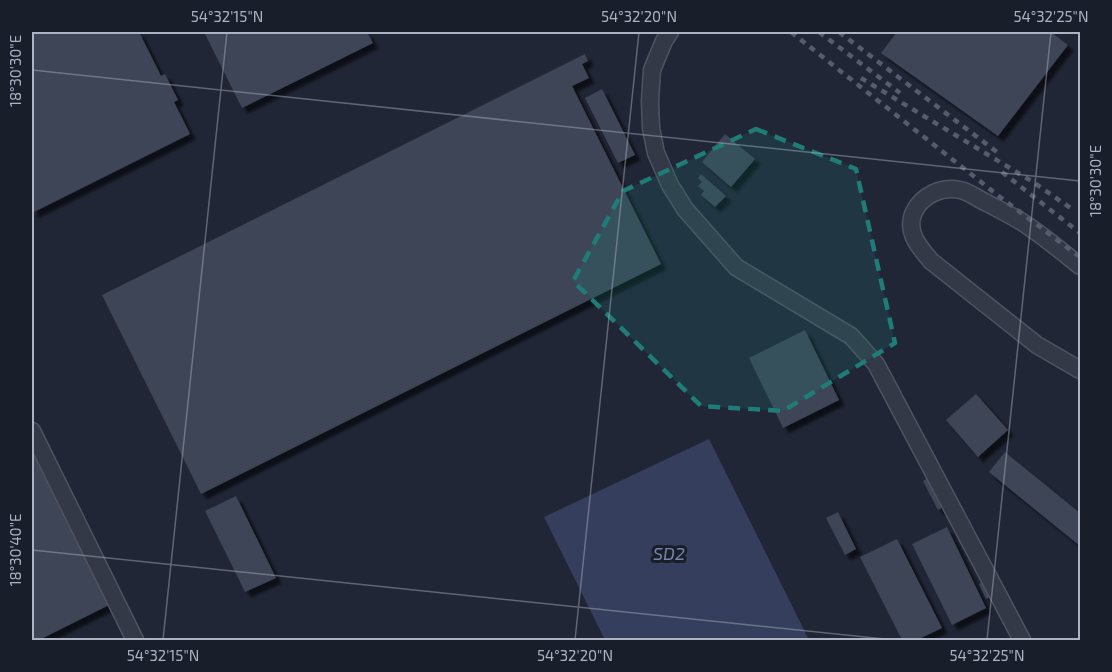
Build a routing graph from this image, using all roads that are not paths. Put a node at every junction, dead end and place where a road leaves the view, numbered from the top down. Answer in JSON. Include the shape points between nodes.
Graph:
{"nodes":[{"id":1,"x":670,"y":32,"type":"edge"},
{"id":2,"x":1080,"y":266,"type":"edge"},
{"id":3,"x":1080,"y":370,"type":"edge"},
{"id":4,"x":32,"y":431,"type":"edge"},
{"id":5,"x":135,"y":640,"type":"edge"},
{"id":6,"x":1022,"y":640,"type":"edge"}],
"edges":[{"from":1,"to":6,"type":"lane","via":[[652,70],[650,101],[656,153],[670,185],[685,209],[736,267],[851,336],[876,364]]},
{"from":2,"to":3,"type":"lane","via":[[1024,224],[960,190],[931,194],[920,203],[911,222],[911,232],[919,247],[943,272],[1037,345]]},
{"from":4,"to":5,"type":"lane"}]}
